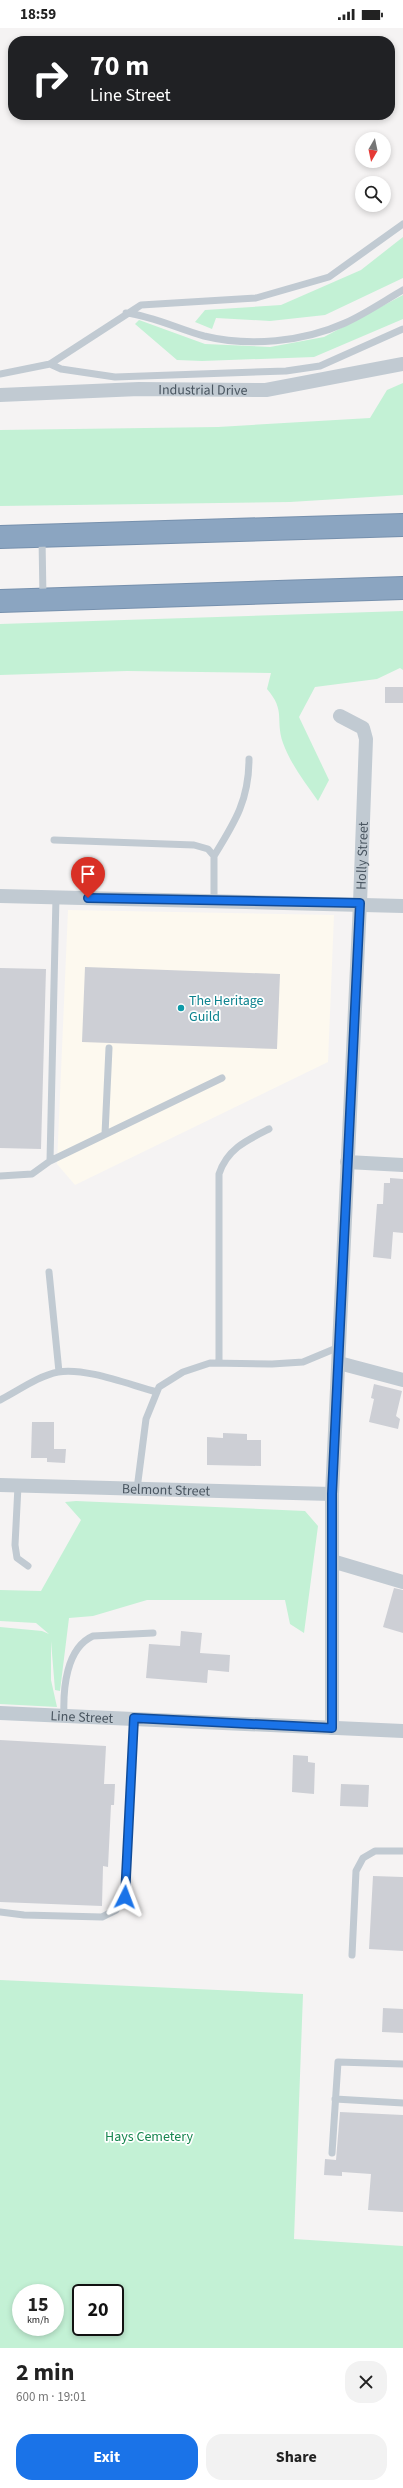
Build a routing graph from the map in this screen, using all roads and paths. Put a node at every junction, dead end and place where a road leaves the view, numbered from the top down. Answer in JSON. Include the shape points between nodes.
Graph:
{"nodes":[{"id":1,"x":403,"y":224,"type":"edge"},
{"id":2,"x":403,"y":290,"type":"edge"},
{"id":3,"x":126,"y":313,"type":"junction"},
{"id":4,"x":403,"y":329,"type":"edge"},
{"id":5,"x":50,"y":364,"type":"junction"},
{"id":6,"x":403,"y":364,"type":"edge"},
{"id":7,"x":0,"y":374,"type":"edge"},
{"id":8,"x":0,"y":395,"type":"edge"},
{"id":9,"x":403,"y":525,"type":"edge"},
{"id":10,"x":42,"y":536,"type":"junction"},
{"id":11,"x":0,"y":537,"type":"edge"},
{"id":12,"x":403,"y":588,"type":"edge"},
{"id":13,"x":43,"y":599,"type":"junction"},
{"id":14,"x":0,"y":600,"type":"edge"},
{"id":15,"x":340,"y":716,"type":"dead end"},
{"id":16,"x":249,"y":759,"type":"dead end"},
{"id":17,"x":54,"y":840,"type":"dead end"},
{"id":18,"x":214,"y":856,"type":"junction"},
{"id":19,"x":0,"y":896,"type":"edge"},
{"id":20,"x":56,"y":897,"type":"junction"},
{"id":21,"x":214,"y":900,"type":"junction"},
{"id":22,"x":360,"y":903,"type":"junction"},
{"id":23,"x":403,"y":906,"type":"edge"},
{"id":24,"x":109,"y":1048,"type":"dead end"},
{"id":25,"x":222,"y":1078,"type":"dead end"},
{"id":26,"x":269,"y":1129,"type":"dead end"},
{"id":27,"x":105,"y":1134,"type":"junction"},
{"id":28,"x":50,"y":1161,"type":"junction"},
{"id":29,"x":347,"y":1162,"type":"junction"},
{"id":30,"x":403,"y":1165,"type":"edge"},
{"id":31,"x":0,"y":1176,"type":"edge"},
{"id":32,"x":49,"y":1272,"type":"dead end"},
{"id":33,"x":340,"y":1347,"type":"junction"},
{"id":34,"x":219,"y":1363,"type":"junction"},
{"id":35,"x":339,"y":1363,"type":"junction"},
{"id":36,"x":59,"y":1372,"type":"junction"},
{"id":37,"x":403,"y":1380,"type":"edge"},
{"id":38,"x":157,"y":1392,"type":"junction"},
{"id":39,"x":0,"y":1400,"type":"edge"},
{"id":40,"x":0,"y":1485,"type":"edge"},
{"id":41,"x":18,"y":1486,"type":"junction"},
{"id":42,"x":137,"y":1489,"type":"junction"},
{"id":43,"x":332,"y":1494,"type":"junction"},
{"id":44,"x":332,"y":1561,"type":"junction"},
{"id":45,"x":28,"y":1566,"type":"dead end"},
{"id":46,"x":403,"y":1582,"type":"edge"},
{"id":47,"x":153,"y":1633,"type":"dead end"},
{"id":48,"x":0,"y":1713,"type":"edge"},
{"id":49,"x":64,"y":1715,"type":"junction"},
{"id":50,"x":134,"y":1718,"type":"junction"},
{"id":51,"x":332,"y":1728,"type":"junction"},
{"id":52,"x":403,"y":1732,"type":"edge"},
{"id":53,"x":403,"y":1851,"type":"edge"},
{"id":54,"x":0,"y":1912,"type":"edge"},
{"id":55,"x":352,"y":1955,"type":"dead end"},
{"id":56,"x":403,"y":2064,"type":"edge"},
{"id":57,"x":335,"y":2099,"type":"junction"},
{"id":58,"x":403,"y":2103,"type":"edge"},
{"id":59,"x":332,"y":2153,"type":"dead end"}],
"edges":[{"from":1,"to":3,"type":"lane","via":[[329,277],[287,291],[256,298],[141,305]]},
{"from":2,"to":3,"type":"lane","via":[[344,323],[304,336],[260,341],[205,336],[140,314]]},
{"from":3,"to":5,"type":"lane"},
{"from":4,"to":5,"type":"lane","via":[[320,366],[286,371],[115,377],[61,369]]},
{"from":5,"to":7,"type":"lane"},
{"from":6,"to":8,"type":"street","name":"Industrial Drive","via":[[266,390],[139,389]]},
{"from":9,"to":10,"type":"highway"},
{"from":10,"to":11,"type":"highway"},
{"from":10,"to":13,"type":"lane"},
{"from":12,"to":13,"type":"highway"},
{"from":13,"to":14,"type":"highway"},
{"from":15,"to":22,"type":"street","name":"Holly Street","via":[[363,728],[366,739]]},
{"from":16,"to":18,"type":"lane","via":[[247,792],[239,815]]},
{"from":17,"to":18,"type":"lane","via":[[194,845],[208,849]]},
{"from":18,"to":21,"type":"lane"},
{"from":19,"to":20,"type":"street"},
{"from":20,"to":21,"type":"street"},
{"from":20,"to":28,"type":"lane"},
{"from":21,"to":22,"type":"street"},
{"from":22,"to":23,"type":"street"},
{"from":22,"to":29,"type":"street","name":"Holly Street"},
{"from":24,"to":27,"type":"lane"},
{"from":25,"to":27,"type":"lane"},
{"from":26,"to":34,"type":"lane","via":[[241,1143],[223,1161],[219,1174]]},
{"from":27,"to":28,"type":"lane"},
{"from":28,"to":31,"type":"lane","via":[[32,1174]]},
{"from":29,"to":30,"type":"street"},
{"from":29,"to":33,"type":"street","name":"Holly Street"},
{"from":32,"to":36,"type":"lane"},
{"from":33,"to":34,"type":"lane","via":[[303,1362]]},
{"from":33,"to":35,"type":"street","name":"Holly Street"},
{"from":34,"to":38,"type":"lane","via":[[210,1363],[183,1372],[159,1386]]},
{"from":35,"to":37,"type":"street"},
{"from":35,"to":43,"type":"street","name":"Holly Street"},
{"from":36,"to":38,"type":"lane","via":[[88,1374]]},
{"from":36,"to":39,"type":"lane","via":[[43,1377]]},
{"from":38,"to":42,"type":"lane","via":[[146,1419]]},
{"from":40,"to":41,"type":"street","name":"Belmont Street"},
{"from":41,"to":42,"type":"street","name":"Belmont Street"},
{"from":41,"to":45,"type":"lane","via":[[15,1546],[17,1558]]},
{"from":42,"to":43,"type":"street","name":"Belmont Street"},
{"from":43,"to":44,"type":"street","name":"Holly Street"},
{"from":44,"to":46,"type":"street"},
{"from":44,"to":51,"type":"street","name":"Holly Street"},
{"from":47,"to":49,"type":"lane","via":[[92,1636],[83,1640],[72,1659]]},
{"from":48,"to":49,"type":"street","name":"Line Street"},
{"from":49,"to":50,"type":"street","name":"Line Street"},
{"from":50,"to":51,"type":"street","name":"Line Street"},
{"from":50,"to":54,"type":"lane","via":[[125,1897],[116,1910],[102,1917]]},
{"from":51,"to":52,"type":"street","name":"Line Street"},
{"from":53,"to":55,"type":"lane","via":[[375,1851],[363,1858],[356,1871]]},
{"from":56,"to":57,"type":"lane","via":[[338,2062]]},
{"from":57,"to":58,"type":"lane"},
{"from":57,"to":59,"type":"lane"}]}
